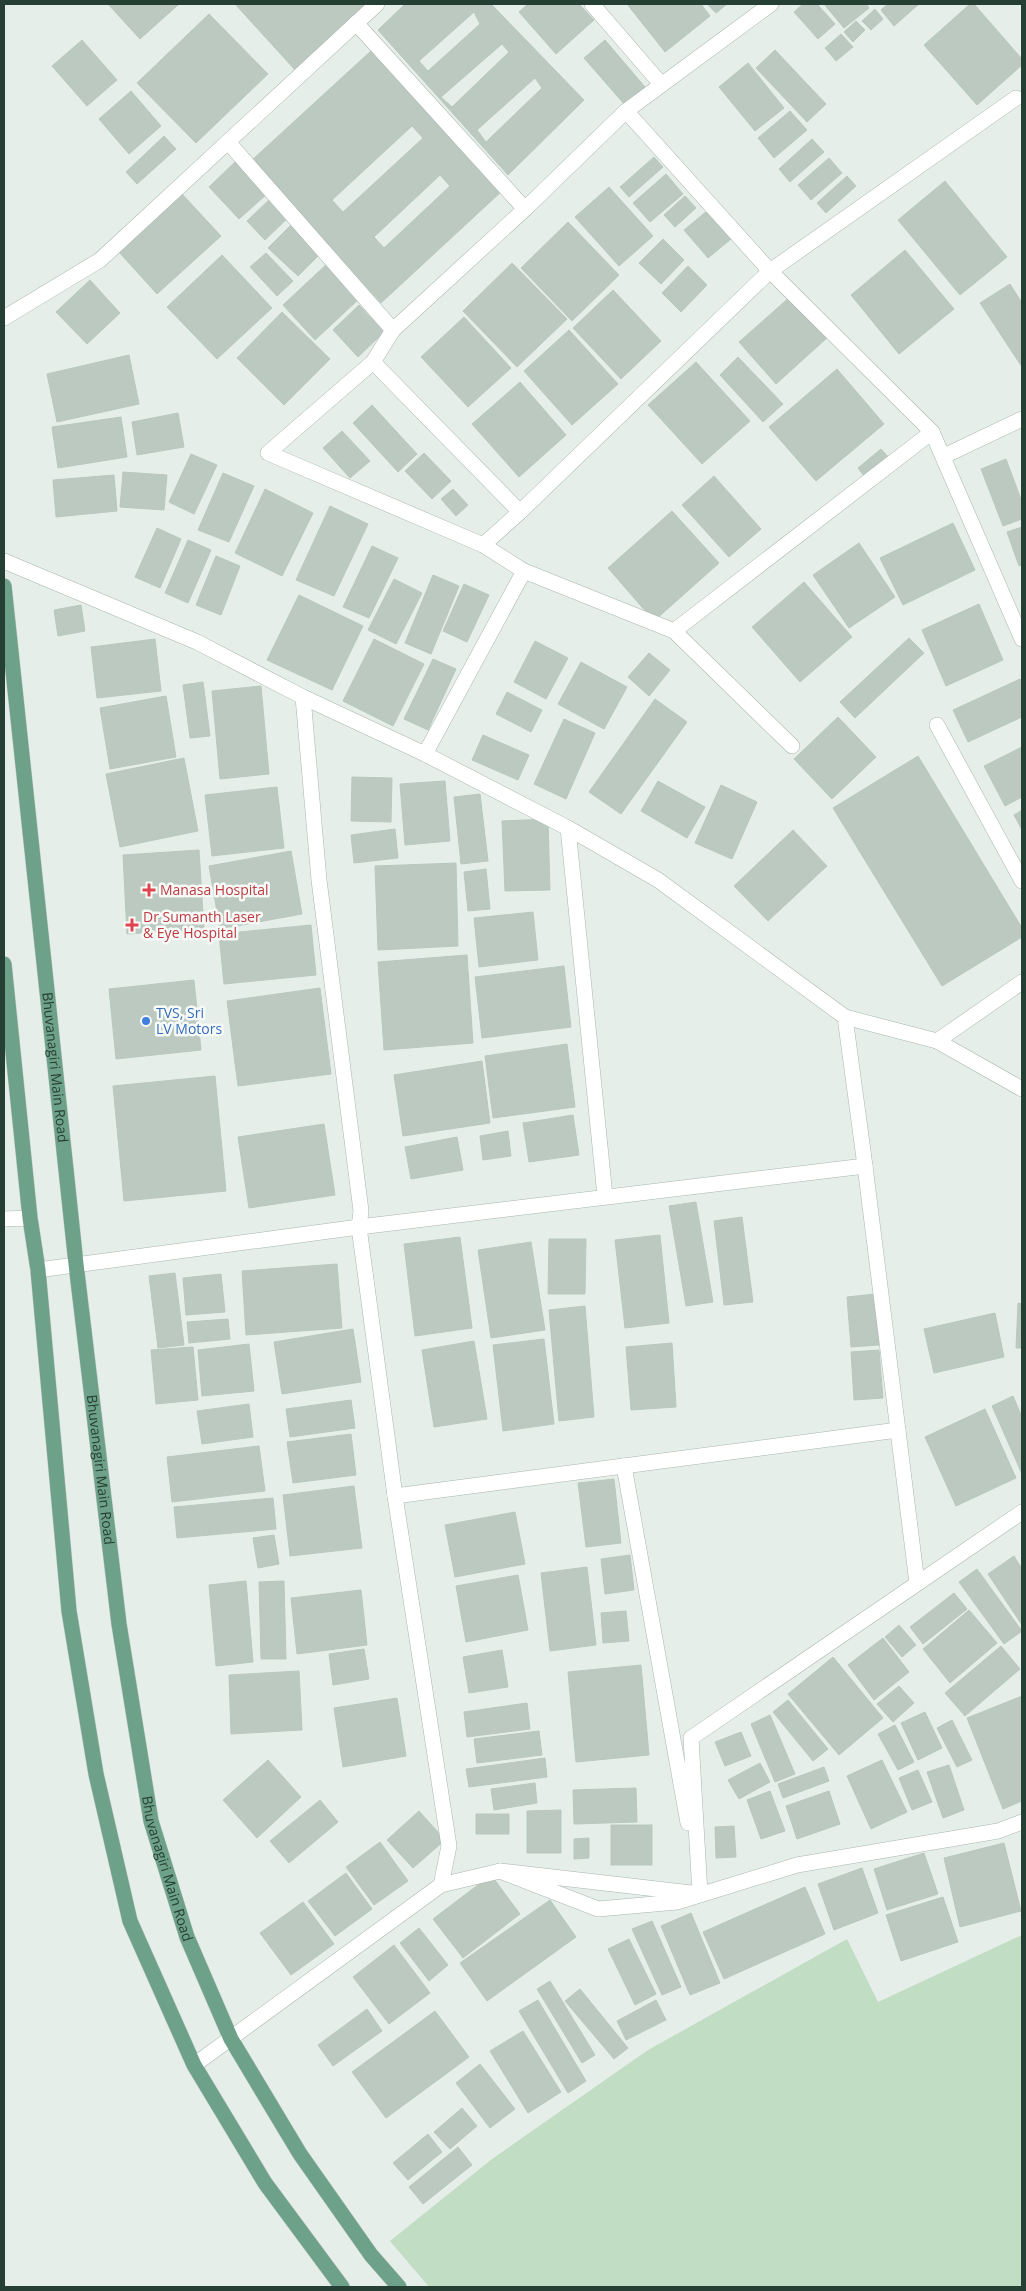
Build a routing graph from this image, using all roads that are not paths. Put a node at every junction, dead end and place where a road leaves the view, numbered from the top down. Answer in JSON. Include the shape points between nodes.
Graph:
{"nodes":[{"id":1,"x":378,"y":4,"type":"edge"},
{"id":2,"x":592,"y":4,"type":"edge"},
{"id":3,"x":771,"y":4,"type":"edge"},
{"id":4,"x":356,"y":23,"type":"junction"},
{"id":5,"x":661,"y":84,"type":"junction"},
{"id":6,"x":1016,"y":98,"type":"dead end"},
{"id":7,"x":626,"y":111,"type":"junction"},
{"id":8,"x":228,"y":143,"type":"junction"},
{"id":9,"x":525,"y":209,"type":"junction"},
{"id":10,"x":770,"y":271,"type":"junction"},
{"id":11,"x":4,"y":318,"type":"edge"},
{"id":12,"x":393,"y":330,"type":"junction"},
{"id":13,"x":373,"y":362,"type":"junction"},
{"id":14,"x":1022,"y":419,"type":"edge"},
{"id":15,"x":932,"y":432,"type":"junction"},
{"id":16,"x":944,"y":456,"type":"junction"},
{"id":17,"x":520,"y":512,"type":"junction"},
{"id":18,"x":483,"y":545,"type":"junction"},
{"id":19,"x":4,"y":561,"type":"edge"},
{"id":20,"x":524,"y":571,"type":"junction"},
{"id":21,"x":4,"y":586,"type":"edge"},
{"id":22,"x":674,"y":631,"type":"junction"},
{"id":23,"x":1022,"y":639,"type":"edge"},
{"id":24,"x":303,"y":697,"type":"junction"},
{"id":25,"x":937,"y":725,"type":"dead end"},
{"id":26,"x":792,"y":746,"type":"dead end"},
{"id":27,"x":425,"y":754,"type":"junction"},
{"id":28,"x":568,"y":828,"type":"junction"},
{"id":29,"x":1022,"y":881,"type":"edge"},
{"id":30,"x":4,"y":964,"type":"edge"},
{"id":31,"x":1022,"y":982,"type":"edge"},
{"id":32,"x":845,"y":1017,"type":"junction"},
{"id":33,"x":937,"y":1041,"type":"junction"},
{"id":34,"x":1022,"y":1090,"type":"edge"},
{"id":35,"x":865,"y":1166,"type":"junction"},
{"id":36,"x":605,"y":1196,"type":"junction"},
{"id":37,"x":30,"y":1218,"type":"junction"},
{"id":38,"x":4,"y":1219,"type":"edge"},
{"id":39,"x":360,"y":1226,"type":"junction"},
{"id":40,"x":76,"y":1264,"type":"junction"},
{"id":41,"x":38,"y":1270,"type":"junction"},
{"id":42,"x":898,"y":1430,"type":"junction"},
{"id":43,"x":624,"y":1466,"type":"junction"},
{"id":44,"x":395,"y":1496,"type":"junction"},
{"id":45,"x":1022,"y":1512,"type":"edge"},
{"id":46,"x":917,"y":1583,"type":"junction"},
{"id":47,"x":1022,"y":1822,"type":"edge"},
{"id":48,"x":500,"y":1871,"type":"junction"},
{"id":49,"x":441,"y":1885,"type":"junction"},
{"id":50,"x":700,"y":1894,"type":"junction"},
{"id":51,"x":677,"y":1902,"type":"junction"},
{"id":52,"x":231,"y":2039,"type":"junction"},
{"id":53,"x":194,"y":2065,"type":"junction"},
{"id":54,"x":337,"y":2286,"type":"edge"},
{"id":55,"x":400,"y":2287,"type":"edge"}],
"edges":[{"from":1,"to":4,"type":"street"},
{"from":2,"to":5,"type":"street"},
{"from":3,"to":5,"type":"street"},
{"from":4,"to":8,"type":"street"},
{"from":4,"to":9,"type":"street"},
{"from":5,"to":7,"type":"street"},
{"from":6,"to":10,"type":"street"},
{"from":7,"to":9,"type":"street"},
{"from":7,"to":10,"type":"street"},
{"from":8,"to":11,"type":"street","via":[[100,260]]},
{"from":8,"to":12,"type":"street"},
{"from":9,"to":12,"type":"street"},
{"from":10,"to":15,"type":"street"},
{"from":10,"to":17,"type":"street"},
{"from":12,"to":13,"type":"street"},
{"from":13,"to":17,"type":"street"},
{"from":13,"to":18,"type":"street","via":[[268,453]]},
{"from":14,"to":16,"type":"street"},
{"from":15,"to":16,"type":"street"},
{"from":15,"to":22,"type":"street"},
{"from":16,"to":23,"type":"street"},
{"from":17,"to":18,"type":"street"},
{"from":18,"to":20,"type":"street"},
{"from":19,"to":24,"type":"street","via":[[197,642]]},
{"from":20,"to":22,"type":"street"},
{"from":20,"to":27,"type":"street"},
{"from":21,"to":40,"type":"main road","name":"Bhuvanagiri Main Road"},
{"from":22,"to":26,"type":"street"},
{"from":24,"to":27,"type":"street"},
{"from":24,"to":39,"type":"street","via":[[319,880],[361,1211]]},
{"from":25,"to":29,"type":"street"},
{"from":27,"to":28,"type":"street"},
{"from":28,"to":32,"type":"street","via":[[658,880]]},
{"from":28,"to":36,"type":"street"},
{"from":30,"to":37,"type":"main road"},
{"from":31,"to":33,"type":"street"},
{"from":32,"to":33,"type":"street"},
{"from":32,"to":35,"type":"street"},
{"from":33,"to":34,"type":"street"},
{"from":35,"to":36,"type":"street"},
{"from":35,"to":42,"type":"street"},
{"from":36,"to":39,"type":"street"},
{"from":37,"to":38,"type":"street"},
{"from":37,"to":41,"type":"main road"},
{"from":39,"to":40,"type":"street"},
{"from":39,"to":44,"type":"street"},
{"from":40,"to":41,"type":"street"},
{"from":40,"to":52,"type":"main road","name":"Bhuvanagiri Main Road","via":[[120,1624],[151,1821],[187,1937]]},
{"from":41,"to":53,"type":"main road","via":[[69,1611],[96,1774],[130,1921]]},
{"from":42,"to":43,"type":"street"},
{"from":42,"to":46,"type":"street"},
{"from":43,"to":44,"type":"street"},
{"from":43,"to":50,"type":"street"},
{"from":44,"to":49,"type":"street","via":[[449,1846]]},
{"from":45,"to":46,"type":"street"},
{"from":46,"to":50,"type":"street","via":[[691,1738]]},
{"from":47,"to":51,"type":"street","via":[[998,1831],[797,1865]]},
{"from":48,"to":49,"type":"street"},
{"from":48,"to":50,"type":"street"},
{"from":48,"to":51,"type":"street","via":[[598,1909]]},
{"from":49,"to":52,"type":"street"},
{"from":50,"to":51,"type":"street"},
{"from":52,"to":53,"type":"street"},
{"from":52,"to":55,"type":"main road","name":"Bhuvanagiri Main Road","via":[[300,2154],[371,2255]]},
{"from":53,"to":54,"type":"main road","via":[[265,2183]]}]}
